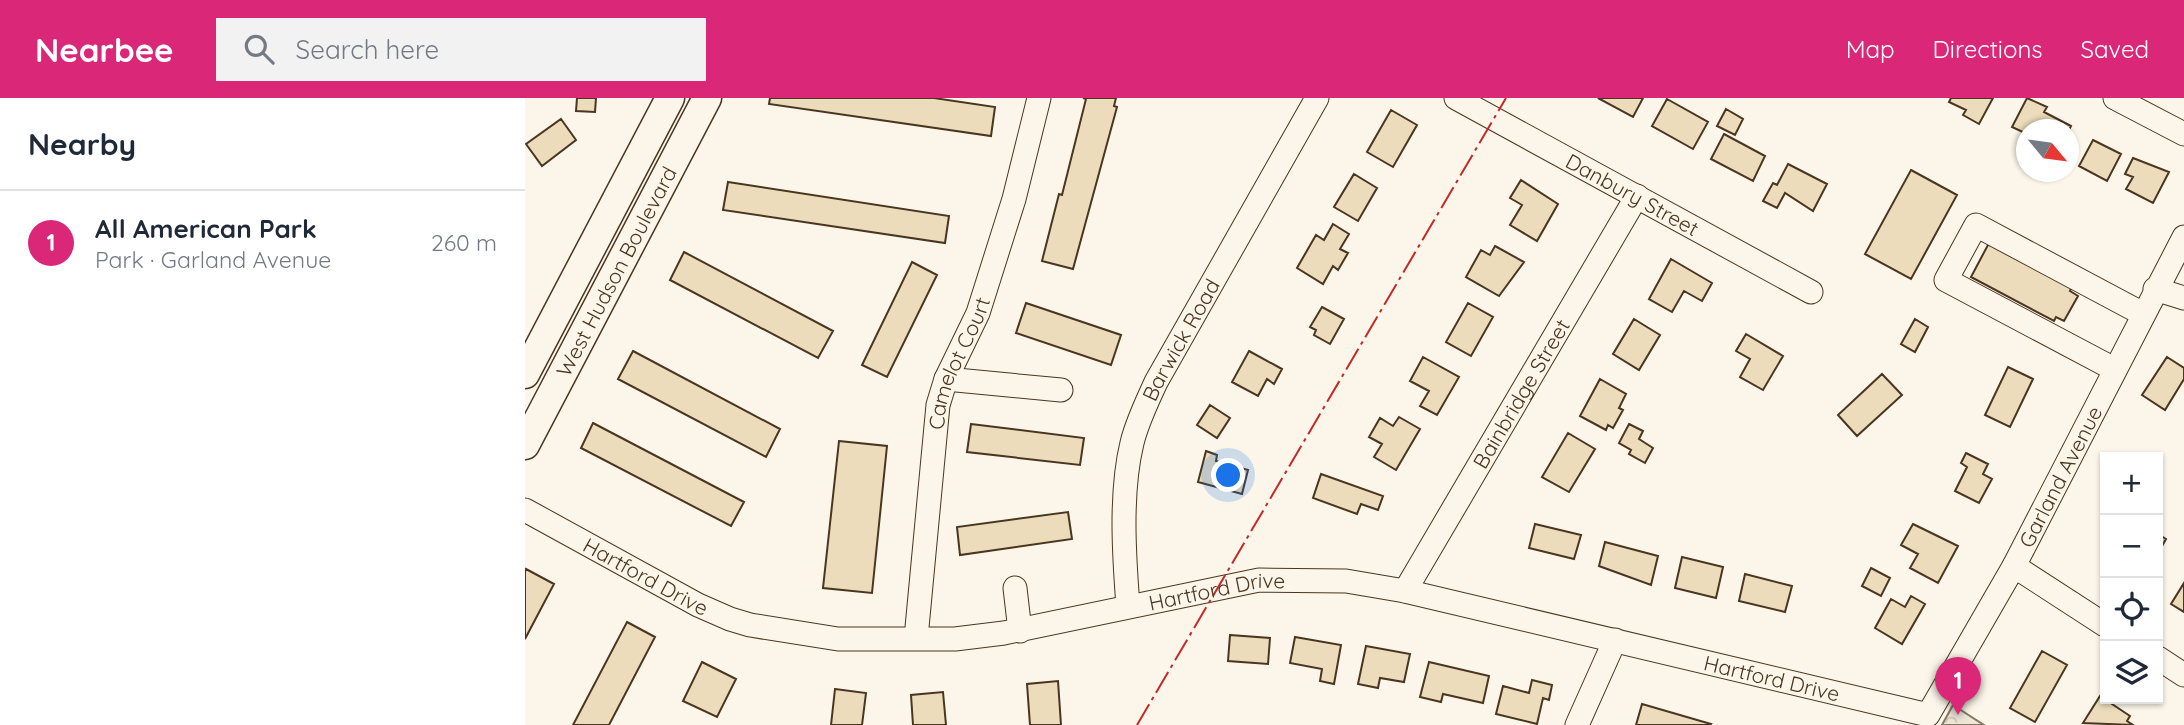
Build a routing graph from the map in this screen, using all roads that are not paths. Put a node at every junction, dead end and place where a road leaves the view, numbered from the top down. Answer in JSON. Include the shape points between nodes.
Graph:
{"nodes":[{"id":1,"x":670,"y":98,"type":"edge"},
{"id":2,"x":707,"y":98,"type":"edge"},
{"id":3,"x":1039,"y":98,"type":"edge"},
{"id":4,"x":1317,"y":98,"type":"edge"},
{"id":5,"x":1455,"y":98,"type":"edge"},
{"id":6,"x":2115,"y":98,"type":"edge"},
{"id":7,"x":2184,"y":134,"type":"edge"},
{"id":8,"x":1637,"y":195,"type":"junction"},
{"id":9,"x":2184,"y":237,"type":"edge"},
{"id":10,"x":2155,"y":289,"type":"junction"},
{"id":11,"x":1811,"y":292,"type":"dead end"},
{"id":12,"x":2184,"y":298,"type":"edge"},
{"id":13,"x":2143,"y":314,"type":"junction"},
{"id":14,"x":2115,"y":369,"type":"junction"},
{"id":15,"x":525,"y":374,"type":"edge"},
{"id":16,"x":946,"y":379,"type":"junction"},
{"id":17,"x":1061,"y":390,"type":"dead end"},
{"id":18,"x":525,"y":445,"type":"edge"},
{"id":19,"x":525,"y":510,"type":"edge"},
{"id":20,"x":2014,"y":566,"type":"junction"},
{"id":21,"x":1015,"y":587,"type":"dead end"},
{"id":22,"x":1405,"y":591,"type":"junction"},
{"id":23,"x":1128,"y":606,"type":"junction"},
{"id":24,"x":2100,"y":622,"type":"edge"},
{"id":25,"x":1020,"y":631,"type":"junction"},
{"id":26,"x":916,"y":638,"type":"junction"},
{"id":27,"x":1615,"y":640,"type":"junction"},
{"id":28,"x":2163,"y":661,"type":"edge"},
{"id":29,"x":2184,"y":675,"type":"edge"},
{"id":30,"x":1928,"y":715,"type":"joint"},
{"id":31,"x":1577,"y":725,"type":"edge"}],
"edges":[{"from":1,"to":15,"type":"main road","name":"West Hudson Boulevard"},
{"from":2,"to":18,"type":"main road","name":"West Hudson Boulevard"},
{"from":3,"to":16,"type":"street","name":"Camelot Court","via":[[978,313]]},
{"from":4,"to":23,"type":"street","name":"Barwick Road","via":[[1140,418],[1128,477],[1124,550]]},
{"from":5,"to":8,"type":"street","name":"Danbury Street"},
{"from":6,"to":7,"type":"street"},
{"from":8,"to":11,"type":"street","name":"Danbury Street"},
{"from":8,"to":22,"type":"street","name":"Bainbridge Street"},
{"from":9,"to":10,"type":"street","name":"Garland Avenue"},
{"from":10,"to":12,"type":"street"},
{"from":10,"to":13,"type":"street","name":"Garland Avenue"},
{"from":13,"to":14,"type":"street","name":"Garland Avenue"},
{"from":13,"to":14,"type":"street","via":[[1976,225],[1946,280]]},
{"from":14,"to":20,"type":"street","name":"Garland Avenue"},
{"from":16,"to":17,"type":"street"},
{"from":16,"to":26,"type":"street","name":"Camelot Court","via":[[938,405]]},
{"from":19,"to":26,"type":"street","name":"Hartford Drive","via":[[698,605],[750,625],[838,639]]},
{"from":20,"to":24,"type":"street"},
{"from":20,"to":30,"type":"street","name":"Garland Avenue"},
{"from":21,"to":25,"type":"street"},
{"from":22,"to":23,"type":"street","name":"Hartford Drive","via":[[1346,581],[1259,580]]},
{"from":22,"to":27,"type":"street","name":"Hartford Drive"},
{"from":23,"to":25,"type":"street","name":"Hartford Drive"},
{"from":25,"to":26,"type":"street","name":"Hartford Drive","via":[[955,639]]},
{"from":27,"to":30,"type":"street","name":"Hartford Drive"},
{"from":27,"to":31,"type":"street"},
{"from":28,"to":29,"type":"street"}]}
